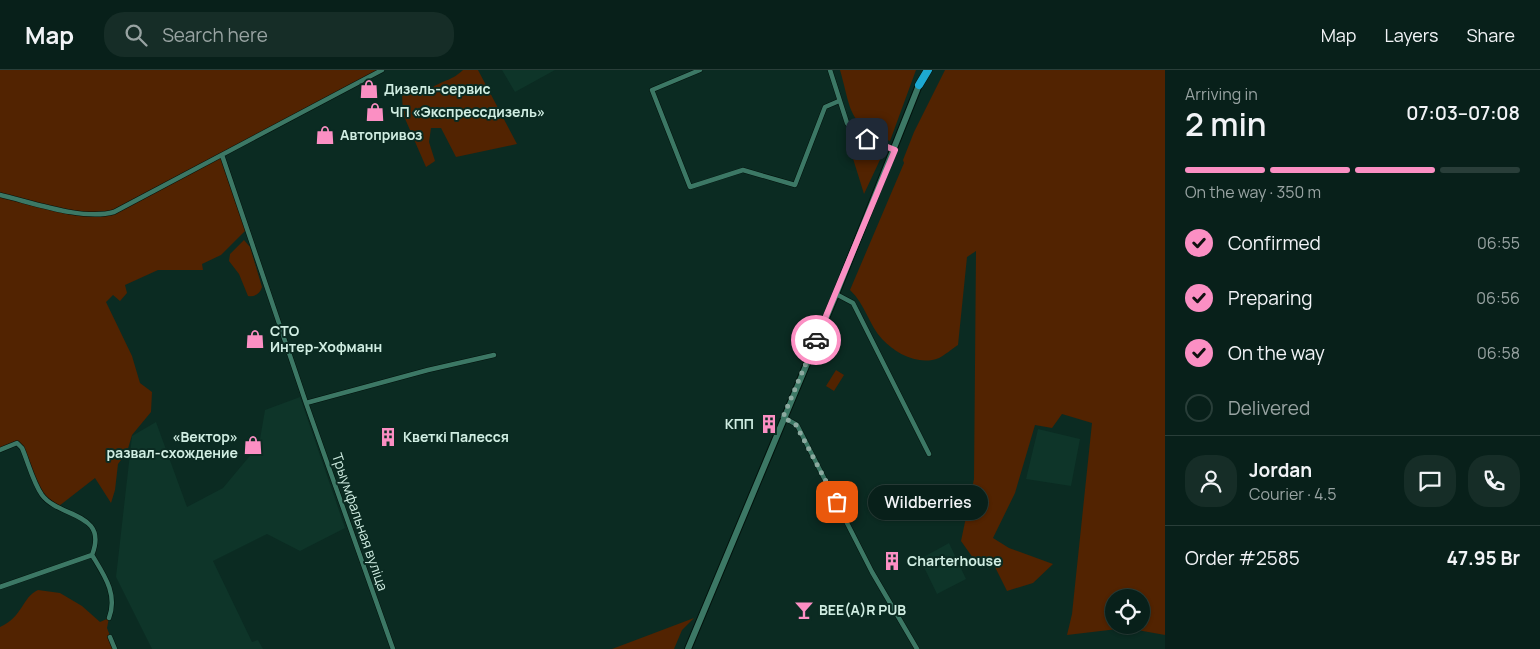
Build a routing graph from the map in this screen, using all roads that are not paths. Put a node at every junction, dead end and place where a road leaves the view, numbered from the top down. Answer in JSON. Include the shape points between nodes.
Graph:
{"nodes":[{"id":1,"x":382,"y":70,"type":"edge"},
{"id":2,"x":700,"y":70,"type":"edge"},
{"id":3,"x":830,"y":70,"type":"edge"},
{"id":4,"x":925,"y":70,"type":"edge"},
{"id":5,"x":919,"y":85,"type":"joint"},
{"id":6,"x":839,"y":101,"type":"junction"},
{"id":7,"x":895,"y":150,"type":"junction"},
{"id":8,"x":222,"y":155,"type":"junction"},
{"id":9,"x":0,"y":195,"type":"edge"},
{"id":10,"x":836,"y":294,"type":"junction"},
{"id":11,"x":494,"y":355,"type":"dead end"},
{"id":12,"x":306,"y":403,"type":"junction"},
{"id":13,"x":783,"y":417,"type":"junction"},
{"id":14,"x":0,"y":450,"type":"edge"},
{"id":15,"x":929,"y":454,"type":"dead end"},
{"id":16,"x":92,"y":555,"type":"junction"},
{"id":17,"x":0,"y":586,"type":"edge"},
{"id":18,"x":109,"y":618,"type":"dead end"},
{"id":19,"x":110,"y":637,"type":"dead end"},
{"id":20,"x":115,"y":649,"type":"edge"},
{"id":21,"x":393,"y":649,"type":"edge"},
{"id":22,"x":688,"y":649,"type":"edge"},
{"id":23,"x":917,"y":649,"type":"edge"}],
"edges":[{"from":1,"to":8,"type":"street"},
{"from":2,"to":6,"type":"street","via":[[652,90],[690,187],[744,170],[795,185],[825,107]]},
{"from":3,"to":6,"type":"street"},
{"from":4,"to":5,"type":"highway"},
{"from":5,"to":7,"type":"main road"},
{"from":6,"to":7,"type":"street","via":[[847,123],[855,133]]},
{"from":7,"to":10,"type":"main road"},
{"from":8,"to":9,"type":"street","via":[[108,214],[74,212]]},
{"from":8,"to":12,"type":"street","name":"Трыумфальная вуліца"},
{"from":10,"to":13,"type":"main road"},
{"from":10,"to":15,"type":"street","via":[[853,303]]},
{"from":11,"to":12,"type":"street"},
{"from":12,"to":21,"type":"street","name":"Трыумфальная вуліца"},
{"from":13,"to":22,"type":"main road"},
{"from":13,"to":23,"type":"street","via":[[796,425],[872,572]]},
{"from":14,"to":16,"type":"street","via":[[17,443],[42,495],[88,522],[95,533]]},
{"from":16,"to":17,"type":"street"},
{"from":16,"to":18,"type":"street","via":[[108,582],[113,598],[114,606]]},
{"from":19,"to":20,"type":"street"}]}
